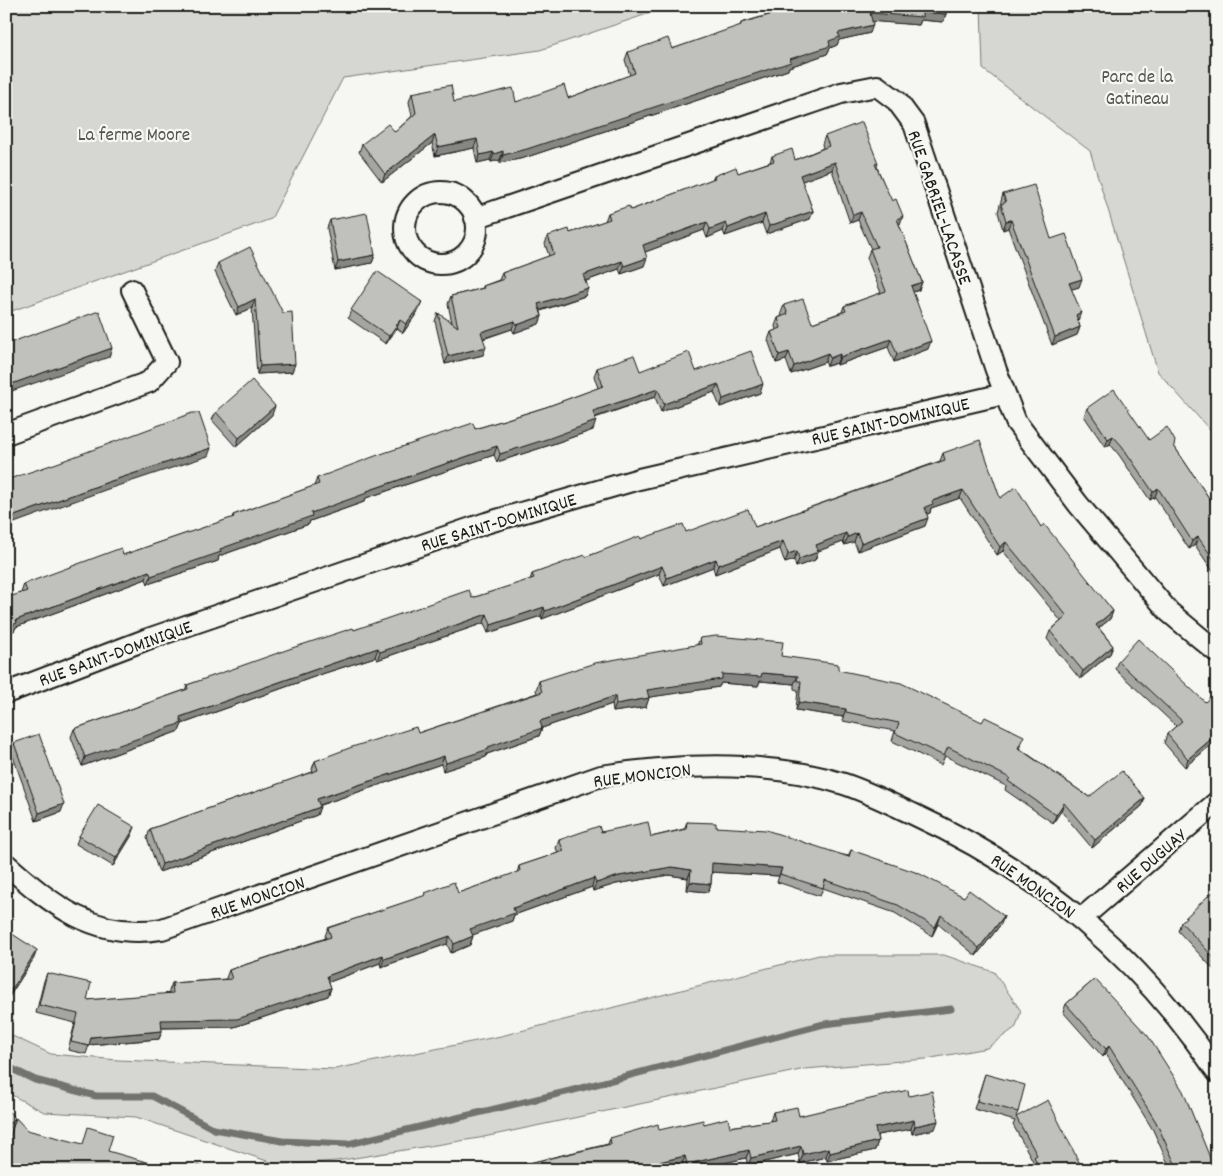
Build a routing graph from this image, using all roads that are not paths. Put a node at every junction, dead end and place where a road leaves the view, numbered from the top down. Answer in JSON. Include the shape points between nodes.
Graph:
{"nodes":[{"id":1,"x":475,"y":218,"type":"dead end"},
{"id":2,"x":132,"y":290,"type":"dead end"},
{"id":3,"x":1004,"y":394,"type":"junction"},
{"id":4,"x":6,"y":434,"type":"edge"},
{"id":5,"x":1217,"y":652,"type":"edge"},
{"id":6,"x":6,"y":693,"type":"edge"},
{"id":7,"x":1217,"y":802,"type":"edge"},
{"id":8,"x":6,"y":864,"type":"edge"},
{"id":9,"x":1082,"y":918,"type":"junction"},
{"id":10,"x":1217,"y":1072,"type":"edge"}],
"edges":[{"from":1,"to":3,"type":"street","name":"RUE GABRIEL-LACASSE","via":[[841,92],[878,86],[897,101],[914,124]]},
{"from":2,"to":4,"type":"street","via":[[167,362],[149,382]]},
{"from":3,"to":5,"type":"street","name":"RUE GABRIEL-LACASSE","via":[[1016,422],[1078,504],[1169,612]]},
{"from":3,"to":6,"type":"street","name":"RUE SAINT-DOMINIQUE","via":[[639,479],[524,511],[145,640]]},
{"from":7,"to":9,"type":"street","name":"RUE DUGUAY"},
{"from":8,"to":9,"type":"street","name":"RUE MONCION","via":[[58,907],[86,922],[138,934],[162,930],[601,776],[676,767],[724,767],[813,777],[844,784],[871,795],[986,852]]},
{"from":9,"to":10,"type":"street","name":"RUE MONCION","via":[[1163,1000]]}]}
